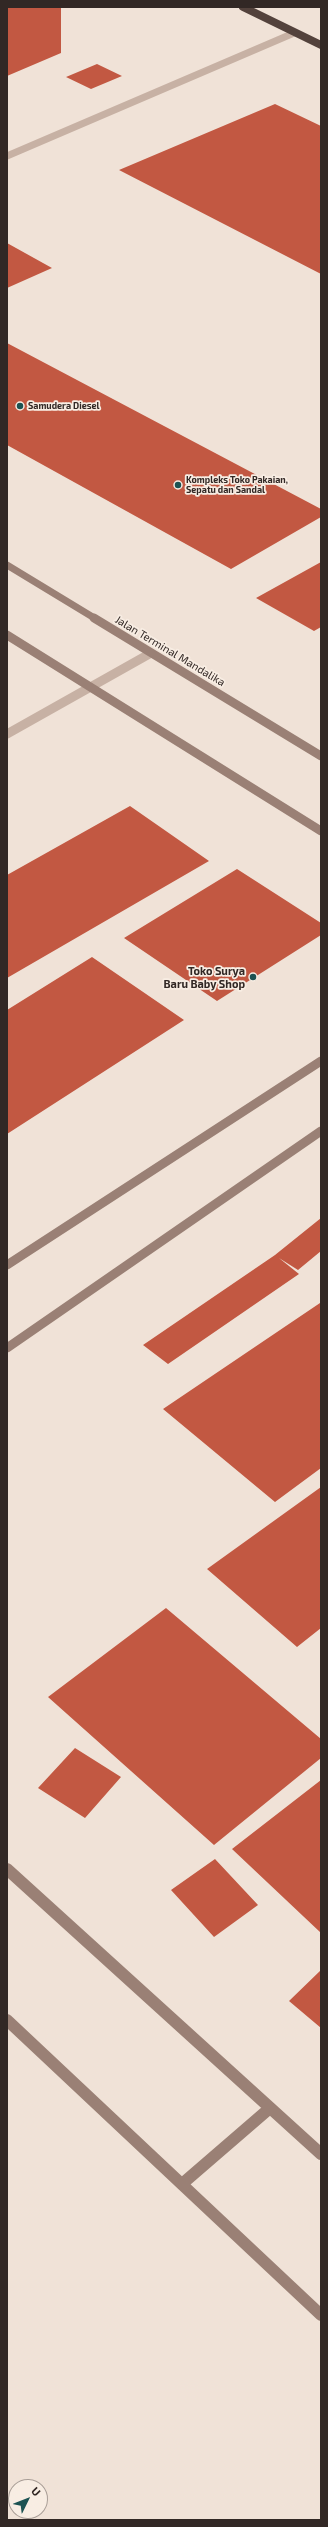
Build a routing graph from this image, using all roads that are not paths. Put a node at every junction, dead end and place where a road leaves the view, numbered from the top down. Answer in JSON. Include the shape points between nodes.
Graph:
{"nodes":[{"id":1,"x":243,"y":7,"type":"edge"},
{"id":2,"x":294,"y":33,"type":"junction"},
{"id":3,"x":321,"y":45,"type":"edge"},
{"id":4,"x":7,"y":156,"type":"edge"},
{"id":5,"x":7,"y":565,"type":"edge"},
{"id":6,"x":7,"y":635,"type":"edge"},
{"id":7,"x":151,"y":653,"type":"junction"},
{"id":8,"x":92,"y":686,"type":"junction"},
{"id":9,"x":7,"y":734,"type":"edge"},
{"id":10,"x":321,"y":756,"type":"edge"},
{"id":11,"x":321,"y":831,"type":"edge"},
{"id":12,"x":321,"y":1061,"type":"edge"},
{"id":13,"x":321,"y":1131,"type":"edge"},
{"id":14,"x":7,"y":1265,"type":"edge"},
{"id":15,"x":7,"y":1348,"type":"edge"},
{"id":16,"x":7,"y":1869,"type":"edge"},
{"id":17,"x":7,"y":2020,"type":"edge"},
{"id":18,"x":270,"y":2108,"type":"junction"},
{"id":19,"x":321,"y":2154,"type":"edge"},
{"id":20,"x":182,"y":2184,"type":"junction"},
{"id":21,"x":321,"y":2315,"type":"edge"}],
"edges":[{"from":1,"to":2,"type":"highway"},
{"from":2,"to":3,"type":"highway"},
{"from":2,"to":4,"type":"street"},
{"from":5,"to":7,"type":"street","name":"Jalan Terminal Mandalika"},
{"from":6,"to":8,"type":"street"},
{"from":7,"to":8,"type":"street"},
{"from":7,"to":10,"type":"street","name":"Jalan Terminal Mandalika"},
{"from":8,"to":9,"type":"street"},
{"from":8,"to":11,"type":"street"},
{"from":12,"to":14,"type":"street"},
{"from":13,"to":15,"type":"street"},
{"from":16,"to":18,"type":"street"},
{"from":17,"to":20,"type":"street"},
{"from":18,"to":19,"type":"street"},
{"from":18,"to":20,"type":"street"},
{"from":20,"to":21,"type":"street"}]}
